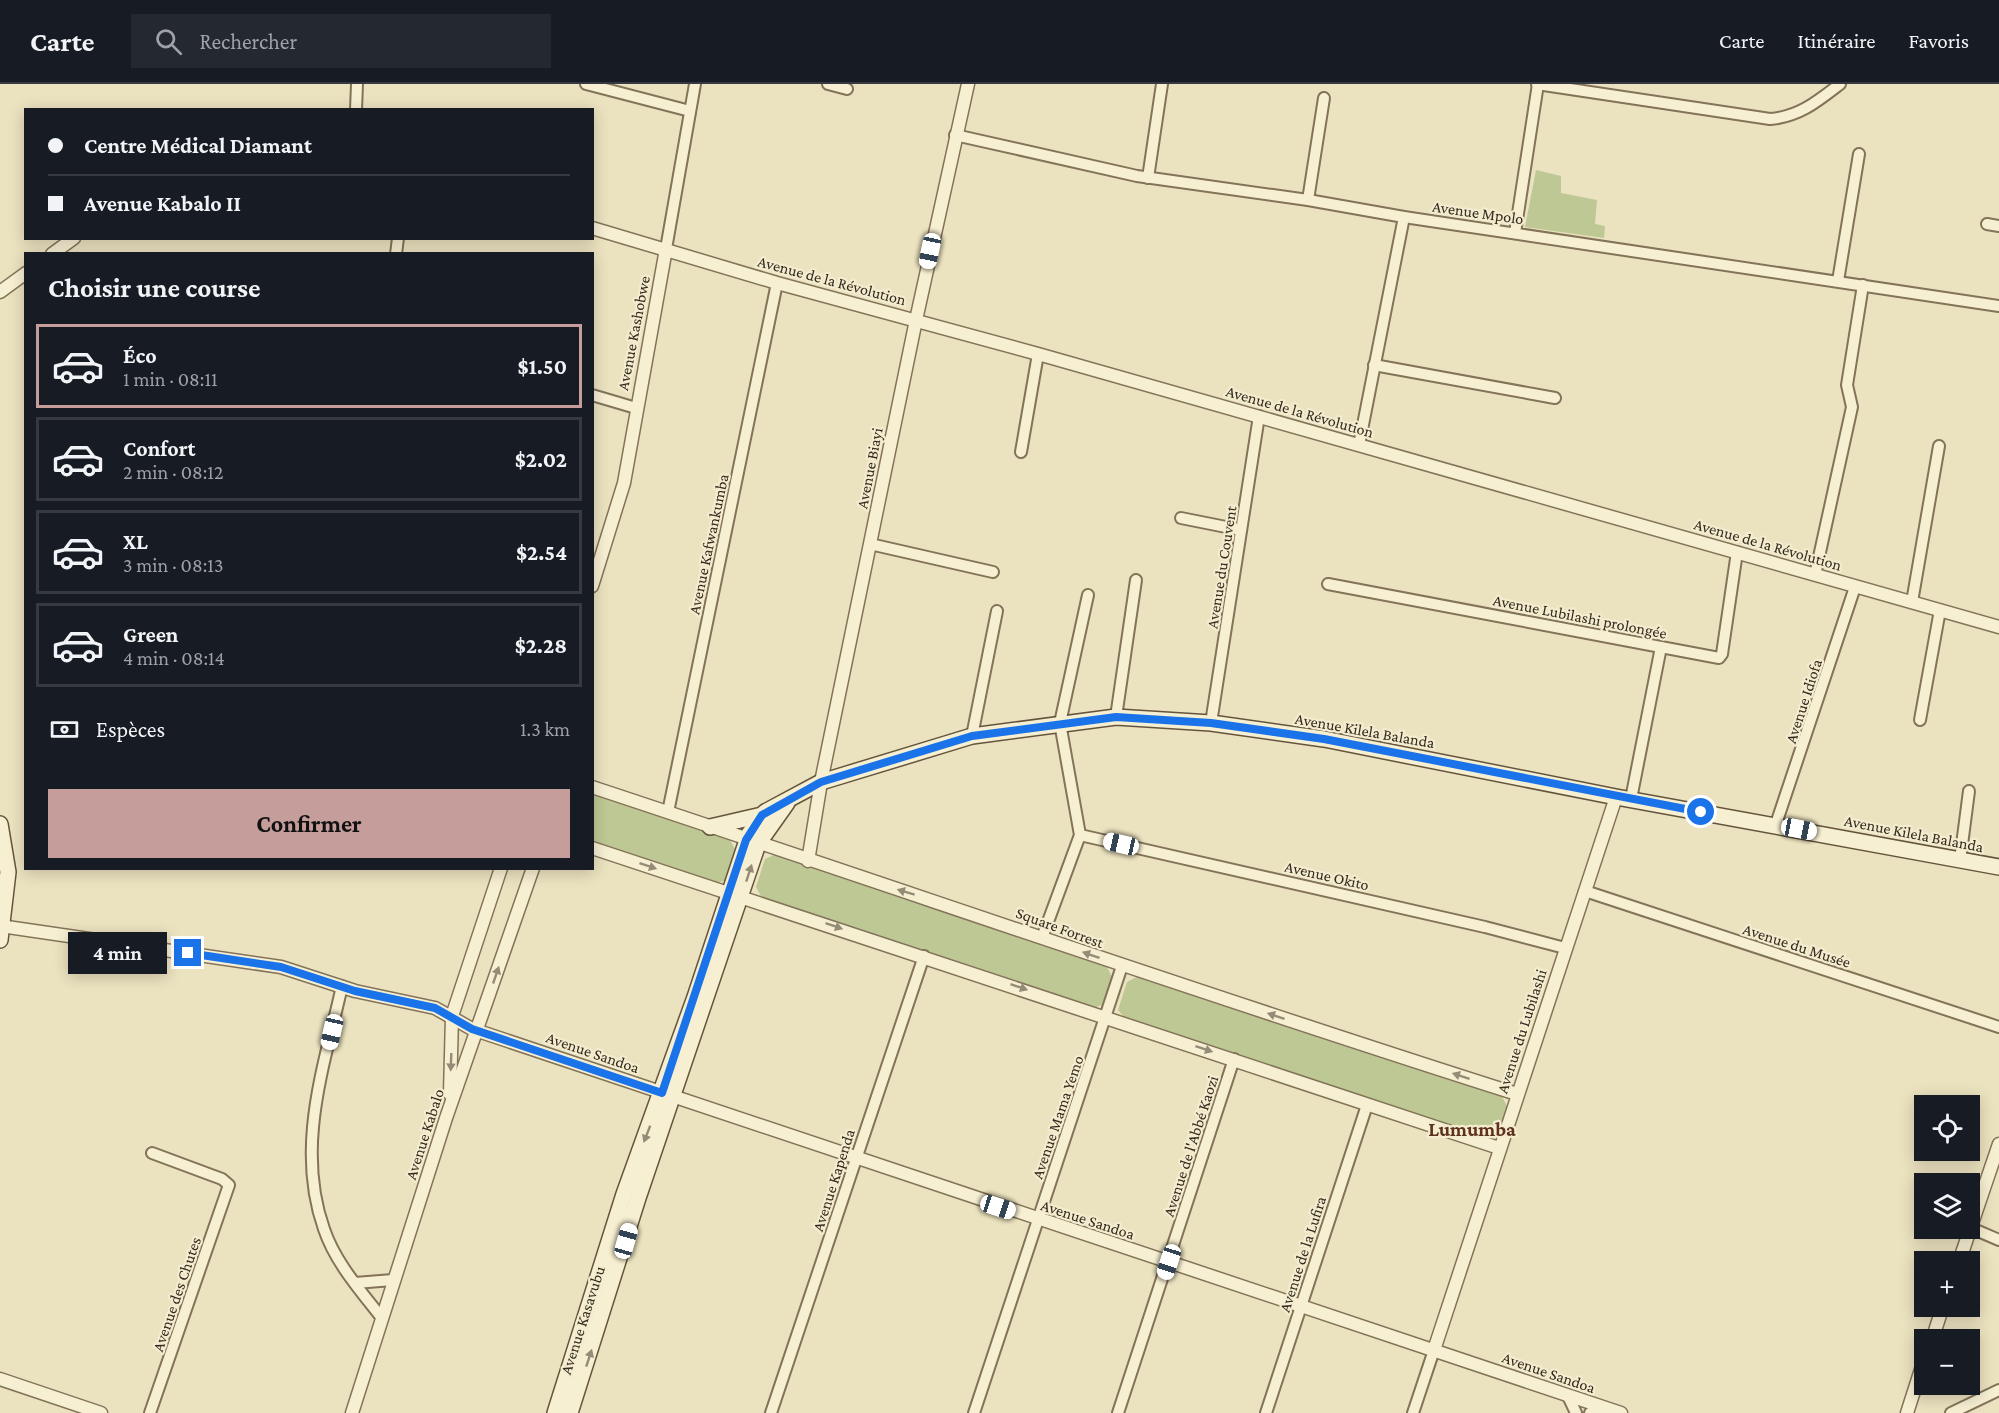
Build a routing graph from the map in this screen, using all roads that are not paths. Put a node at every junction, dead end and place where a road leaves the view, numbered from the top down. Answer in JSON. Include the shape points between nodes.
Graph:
{"nodes":[{"id":1,"x":357,"y":84,"type":"edge"},
{"id":2,"x":586,"y":84,"type":"edge"},
{"id":3,"x":696,"y":84,"type":"edge"},
{"id":4,"x":828,"y":84,"type":"edge"},
{"id":5,"x":968,"y":84,"type":"edge"},
{"id":6,"x":1162,"y":84,"type":"edge"},
{"id":7,"x":1537,"y":84,"type":"edge"},
{"id":8,"x":1840,"y":84,"type":"edge"},
{"id":9,"x":847,"y":89,"type":"dead end"},
{"id":10,"x":1324,"y":98,"type":"dead end"},
{"id":11,"x":356,"y":108,"type":"edge"},
{"id":12,"x":690,"y":111,"type":"junction"},
{"id":13,"x":955,"y":135,"type":"junction"},
{"id":14,"x":1859,"y":154,"type":"dead end"},
{"id":15,"x":1148,"y":178,"type":"junction"},
{"id":16,"x":1308,"y":200,"type":"junction"},
{"id":17,"x":1404,"y":217,"type":"junction"},
{"id":18,"x":1987,"y":224,"type":"dead end"},
{"id":19,"x":1999,"y":226,"type":"edge"},
{"id":20,"x":594,"y":229,"type":"edge"},
{"id":21,"x":1515,"y":233,"type":"junction"},
{"id":22,"x":71,"y":240,"type":"edge"},
{"id":23,"x":666,"y":249,"type":"junction"},
{"id":24,"x":55,"y":252,"type":"edge"},
{"id":25,"x":24,"y":274,"type":"edge"},
{"id":26,"x":1838,"y":282,"type":"junction"},
{"id":27,"x":777,"y":283,"type":"junction"},
{"id":28,"x":1863,"y":285,"type":"junction"},
{"id":29,"x":0,"y":292,"type":"edge"},
{"id":30,"x":1999,"y":306,"type":"edge"},
{"id":31,"x":915,"y":320,"type":"junction"},
{"id":32,"x":1038,"y":354,"type":"junction"},
{"id":33,"x":1374,"y":364,"type":"junction"},
{"id":34,"x":594,"y":396,"type":"edge"},
{"id":35,"x":1555,"y":398,"type":"dead end"},
{"id":36,"x":636,"y":408,"type":"junction"},
{"id":37,"x":1259,"y":416,"type":"junction"},
{"id":38,"x":1359,"y":445,"type":"junction"},
{"id":39,"x":1939,"y":446,"type":"dead end"},
{"id":40,"x":1021,"y":452,"type":"dead end"},
{"id":41,"x":1181,"y":518,"type":"dead end"},
{"id":42,"x":1242,"y":530,"type":"junction"},
{"id":43,"x":870,"y":544,"type":"junction"},
{"id":44,"x":1737,"y":552,"type":"junction"},
{"id":45,"x":596,"y":564,"type":"edge"},
{"id":46,"x":993,"y":572,"type":"dead end"},
{"id":47,"x":1815,"y":575,"type":"junction"},
{"id":48,"x":1136,"y":580,"type":"dead end"},
{"id":49,"x":1328,"y":584,"type":"dead end"},
{"id":50,"x":1855,"y":587,"type":"junction"},
{"id":51,"x":1088,"y":595,"type":"dead end"},
{"id":52,"x":1912,"y":602,"type":"junction"},
{"id":53,"x":1940,"y":610,"type":"junction"},
{"id":54,"x":998,"y":611,"type":"dead end"},
{"id":55,"x":1999,"y":627,"type":"edge"},
{"id":56,"x":1661,"y":647,"type":"junction"},
{"id":57,"x":1116,"y":717,"type":"junction"},
{"id":58,"x":1920,"y":720,"type":"dead end"},
{"id":59,"x":1060,"y":723,"type":"junction"},
{"id":60,"x":1211,"y":723,"type":"junction"},
{"id":61,"x":972,"y":736,"type":"junction"},
{"id":62,"x":821,"y":782,"type":"junction"},
{"id":63,"x":594,"y":788,"type":"edge"},
{"id":64,"x":1969,"y":790,"type":"dead end"},
{"id":65,"x":1624,"y":798,"type":"junction"},
{"id":66,"x":789,"y":800,"type":"junction"},
{"id":67,"x":668,"y":812,"type":"junction"},
{"id":68,"x":762,"y":815,"type":"junction"},
{"id":69,"x":0,"y":824,"type":"edge"},
{"id":70,"x":1776,"y":824,"type":"junction"},
{"id":71,"x":710,"y":827,"type":"junction"},
{"id":72,"x":1080,"y":835,"type":"junction"},
{"id":73,"x":752,"y":842,"type":"junction"},
{"id":74,"x":594,"y":849,"type":"edge"},
{"id":75,"x":1960,"y":860,"type":"junction"},
{"id":76,"x":808,"y":861,"type":"junction"},
{"id":77,"x":1999,"y":867,"type":"edge"},
{"id":78,"x":500,"y":870,"type":"edge"},
{"id":79,"x":532,"y":870,"type":"edge"},
{"id":80,"x":1585,"y":891,"type":"junction"},
{"id":81,"x":735,"y":895,"type":"junction"},
{"id":82,"x":1,"y":931,"type":"edge"},
{"id":83,"x":1042,"y":938,"type":"junction"},
{"id":84,"x":1565,"y":948,"type":"junction"},
{"id":85,"x":924,"y":956,"type":"junction"},
{"id":86,"x":1122,"y":966,"type":"junction"},
{"id":87,"x":342,"y":986,"type":"junction"},
{"id":88,"x":452,"y":1016,"type":"junction"},
{"id":89,"x":1107,"y":1017,"type":"junction"},
{"id":90,"x":1999,"y":1027,"type":"edge"},
{"id":91,"x":477,"y":1030,"type":"junction"},
{"id":92,"x":1234,"y":1059,"type":"junction"},
{"id":93,"x":1517,"y":1094,"type":"junction"},
{"id":94,"x":667,"y":1095,"type":"junction"},
{"id":95,"x":1367,"y":1105,"type":"junction"},
{"id":96,"x":449,"y":1108,"type":"junction"},
{"id":97,"x":1999,"y":1144,"type":"edge"},
{"id":98,"x":1499,"y":1148,"type":"junction"},
{"id":99,"x":152,"y":1153,"type":"dead end"},
{"id":100,"x":856,"y":1159,"type":"junction"},
{"id":101,"x":1980,"y":1201,"type":"edge"},
{"id":102,"x":1039,"y":1220,"type":"junction"},
{"id":103,"x":1980,"y":1232,"type":"edge"},
{"id":104,"x":1999,"y":1240,"type":"edge"},
{"id":105,"x":1169,"y":1262,"type":"junction"},
{"id":106,"x":393,"y":1280,"type":"junction"},
{"id":107,"x":355,"y":1282,"type":"junction"},
{"id":108,"x":1302,"y":1306,"type":"junction"},
{"id":109,"x":381,"y":1317,"type":"junction"},
{"id":110,"x":1434,"y":1350,"type":"junction"},
{"id":111,"x":0,"y":1379,"type":"edge"},
{"id":112,"x":1999,"y":1390,"type":"edge"},
{"id":113,"x":1914,"y":1391,"type":"edge"},
{"id":114,"x":1568,"y":1396,"type":"junction"},
{"id":115,"x":1602,"y":1407,"type":"junction"},
{"id":116,"x":101,"y":1413,"type":"edge"},
{"id":117,"x":150,"y":1413,"type":"edge"},
{"id":118,"x":352,"y":1413,"type":"edge"},
{"id":119,"x":555,"y":1413,"type":"edge"},
{"id":120,"x":570,"y":1413,"type":"edge"},
{"id":121,"x":771,"y":1413,"type":"edge"},
{"id":122,"x":974,"y":1413,"type":"edge"},
{"id":123,"x":1119,"y":1413,"type":"edge"},
{"id":124,"x":1266,"y":1413,"type":"edge"},
{"id":125,"x":1413,"y":1413,"type":"edge"},
{"id":126,"x":1576,"y":1413,"type":"edge"},
{"id":127,"x":1590,"y":1413,"type":"edge"},
{"id":128,"x":1621,"y":1413,"type":"edge"},
{"id":129,"x":1907,"y":1413,"type":"edge"},
{"id":130,"x":1951,"y":1413,"type":"edge"}],
"edges":[{"from":1,"to":11,"type":"street"},
{"from":2,"to":12,"type":"street"},
{"from":3,"to":12,"type":"street","name":"Avenue Kashobwe"},
{"from":4,"to":9,"type":"street"},
{"from":5,"to":13,"type":"street","name":"Avenue Biayi"},
{"from":6,"to":15,"type":"street"},
{"from":7,"to":8,"type":"street","via":[[1770,119],[1804,110]]},
{"from":7,"to":21,"type":"street"},
{"from":10,"to":16,"type":"street"},
{"from":12,"to":23,"type":"street","name":"Avenue Kashobwe"},
{"from":13,"to":15,"type":"street","name":"Avenue Mpolo"},
{"from":13,"to":31,"type":"street","name":"Avenue Biayi"},
{"from":14,"to":26,"type":"street"},
{"from":15,"to":16,"type":"street","name":"Avenue Mpolo"},
{"from":16,"to":17,"type":"street","name":"Avenue Mpolo"},
{"from":17,"to":21,"type":"street","name":"Avenue Mpolo"},
{"from":17,"to":33,"type":"street"},
{"from":18,"to":19,"type":"street"},
{"from":20,"to":23,"type":"street","name":"Avenue de la Révolution"},
{"from":21,"to":26,"type":"street","name":"Avenue Mpolo"},
{"from":22,"to":24,"type":"street"},
{"from":23,"to":27,"type":"street","name":"Avenue de la Révolution"},
{"from":23,"to":36,"type":"street","name":"Avenue Kashobwe"},
{"from":25,"to":29,"type":"street"},
{"from":26,"to":28,"type":"street","name":"Avenue Mpolo"},
{"from":27,"to":31,"type":"street","name":"Avenue de la Révolution"},
{"from":27,"to":67,"type":"street","name":"Avenue Kafwankumba"},
{"from":28,"to":30,"type":"street","name":"Avenue Mpolo"},
{"from":28,"to":47,"type":"street","via":[[1848,385],[1852,407]]},
{"from":31,"to":32,"type":"street","name":"Avenue de la Révolution"},
{"from":31,"to":43,"type":"street","name":"Avenue Biayi"},
{"from":32,"to":37,"type":"street","name":"Avenue de la Révolution"},
{"from":32,"to":40,"type":"street"},
{"from":33,"to":35,"type":"street"},
{"from":33,"to":38,"type":"street"},
{"from":34,"to":36,"type":"street"},
{"from":36,"to":45,"type":"street","name":"Avenue Kashobwe","via":[[624,483]]},
{"from":37,"to":38,"type":"street","name":"Avenue de la Révolution"},
{"from":37,"to":42,"type":"street","name":"Avenue du Couvent"},
{"from":38,"to":44,"type":"street","name":"Avenue de la Révolution"},
{"from":39,"to":52,"type":"street"},
{"from":41,"to":42,"type":"street"},
{"from":42,"to":60,"type":"street","name":"Avenue du Couvent"},
{"from":43,"to":46,"type":"street"},
{"from":43,"to":62,"type":"street","name":"Avenue Biayi"},
{"from":44,"to":47,"type":"street","name":"Avenue de la Révolution"},
{"from":44,"to":56,"type":"street","name":"Avenue Lubilashi prolongée","via":[[1721,656]]},
{"from":47,"to":50,"type":"street","name":"Avenue de la Révolution"},
{"from":48,"to":57,"type":"street"},
{"from":49,"to":56,"type":"street","name":"Avenue Lubilashi prolongée"},
{"from":50,"to":52,"type":"street","name":"Avenue de la Révolution"},
{"from":50,"to":70,"type":"street","name":"Avenue Idiofa"},
{"from":51,"to":59,"type":"street"},
{"from":52,"to":53,"type":"street","name":"Avenue de la Révolution"},
{"from":53,"to":55,"type":"street","name":"Avenue de la Révolution"},
{"from":53,"to":58,"type":"street"},
{"from":54,"to":61,"type":"street"},
{"from":56,"to":65,"type":"street"},
{"from":57,"to":59,"type":"main road","name":"Avenue Kilela Balanda"},
{"from":57,"to":60,"type":"main road","name":"Avenue Kilela Balanda"},
{"from":59,"to":61,"type":"main road","name":"Avenue Kilela Balanda"},
{"from":59,"to":72,"type":"street"},
{"from":60,"to":65,"type":"main road","name":"Avenue Kilela Balanda","via":[[1324,739]]},
{"from":61,"to":62,"type":"main road","name":"Avenue Kilela Balanda"},
{"from":62,"to":66,"type":"main road","name":"Avenue Kilela Balanda"},
{"from":62,"to":76,"type":"street","name":"Avenue Biayi"},
{"from":63,"to":67,"type":"street","name":"Square Forrest"},
{"from":64,"to":75,"type":"street"},
{"from":65,"to":70,"type":"main road","name":"Avenue Kilela Balanda"},
{"from":65,"to":80,"type":"street","name":"Avenue du Lubilashi"},
{"from":66,"to":68,"type":"main road","name":"Avenue Kilela Balanda"},
{"from":66,"to":73,"type":"main road","name":"Avenue Kasavubu"},
{"from":67,"to":71,"type":"street","name":"Square Forrest"},
{"from":68,"to":71,"type":"main road"},
{"from":68,"to":73,"type":"main road","name":"Avenue Kilela Balanda"},
{"from":69,"to":82,"type":"main road","via":[[8,872]]},
{"from":70,"to":75,"type":"main road","name":"Avenue Kilela Balanda"},
{"from":71,"to":73,"type":"street","name":"Square Forrest"},
{"from":72,"to":83,"type":"street"},
{"from":72,"to":84,"type":"street","name":"Avenue Okito"},
{"from":73,"to":76,"type":"street","name":"Square Forrest"},
{"from":73,"to":81,"type":"main road","name":"Avenue Kasavubu"},
{"from":74,"to":81,"type":"street","one_way":true},
{"from":75,"to":77,"type":"main road","name":"Avenue Kilela Balanda"},
{"from":83,"to":76,"type":"street","name":"Square Forrest","one_way":true},
{"from":78,"to":88,"type":"street"},
{"from":91,"to":79,"type":"street","name":"Avenue Kabalo","one_way":true},
{"from":80,"to":84,"type":"street","name":"Avenue du Lubilashi"},
{"from":80,"to":90,"type":"street","name":"Avenue du Musée"},
{"from":81,"to":85,"type":"street","one_way":true},
{"from":81,"to":94,"type":"main road","name":"Avenue Kasavubu"},
{"from":82,"to":87,"type":"street","name":"Avenue Sandoa","via":[[257,963]]},
{"from":86,"to":83,"type":"street","name":"Square Forrest","one_way":true},
{"from":84,"to":93,"type":"street","name":"Avenue du Lubilashi"},
{"from":85,"to":89,"type":"street","one_way":true},
{"from":85,"to":100,"type":"street","name":"Avenue Kapenda"},
{"from":86,"to":89,"type":"street","name":"Avenue Mama Yemo"},
{"from":93,"to":86,"type":"street","name":"Square Forrest","one_way":true},
{"from":87,"to":88,"type":"street","name":"Avenue Sandoa","via":[[435,1008]]},
{"from":87,"to":107,"type":"street","via":[[311,1123],[310,1151],[324,1230]]},
{"from":88,"to":91,"type":"street","name":"Avenue Sandoa"},
{"from":88,"to":96,"type":"street","one_way":true},
{"from":89,"to":92,"type":"street","one_way":true},
{"from":89,"to":102,"type":"street","name":"Avenue Mama Yemo"},
{"from":91,"to":94,"type":"street","name":"Avenue Sandoa"},
{"from":91,"to":96,"type":"street","name":"Avenue Kabalo"},
{"from":92,"to":95,"type":"street"},
{"from":92,"to":105,"type":"street","name":"Avenue de l'Abbé Kaozi"},
{"from":93,"to":98,"type":"street","name":"Avenue du Lubilashi"},
{"from":94,"to":100,"type":"street","name":"Avenue Sandoa"},
{"from":94,"to":119,"type":"main road","name":"Avenue Kasavubu","one_way":true,"via":[[624,1194]]},
{"from":120,"to":94,"type":"main road","name":"Avenue Kasavubu","one_way":true},
{"from":95,"to":98,"type":"street"},
{"from":95,"to":108,"type":"street","name":"Avenue de la Lufira"},
{"from":96,"to":106,"type":"street","name":"Avenue Kabalo"},
{"from":97,"to":101,"type":"street"},
{"from":98,"to":110,"type":"street","name":"Avenue du Lubilashi"},
{"from":99,"to":117,"type":"street","name":"Avenue des Chutes","via":[[230,1185]]},
{"from":100,"to":102,"type":"street","name":"Avenue Sandoa"},
{"from":100,"to":121,"type":"street","name":"Avenue Kapenda"},
{"from":102,"to":105,"type":"street","name":"Avenue Sandoa"},
{"from":102,"to":122,"type":"street","name":"Avenue Mama Yemo"},
{"from":103,"to":104,"type":"street"},
{"from":105,"to":108,"type":"street","name":"Avenue Sandoa"},
{"from":105,"to":123,"type":"street","name":"Avenue de l'Abbé Kaozi"},
{"from":106,"to":107,"type":"street"},
{"from":106,"to":109,"type":"street","name":"Avenue Kabalo"},
{"from":107,"to":109,"type":"street"},
{"from":108,"to":110,"type":"street","name":"Avenue Sandoa"},
{"from":108,"to":124,"type":"street","name":"Avenue de la Lufira"},
{"from":109,"to":118,"type":"street","name":"Avenue Kabalo"},
{"from":110,"to":114,"type":"street","name":"Avenue Sandoa"},
{"from":110,"to":125,"type":"street","name":"Avenue du Lubilashi"},
{"from":111,"to":116,"type":"street"},
{"from":112,"to":130,"type":"street"},
{"from":113,"to":129,"type":"street"},
{"from":114,"to":115,"type":"street","name":"Avenue Sandoa"},
{"from":114,"to":126,"type":"street"},
{"from":115,"to":127,"type":"street"},
{"from":115,"to":128,"type":"street","name":"Avenue Sandoa"}]}
